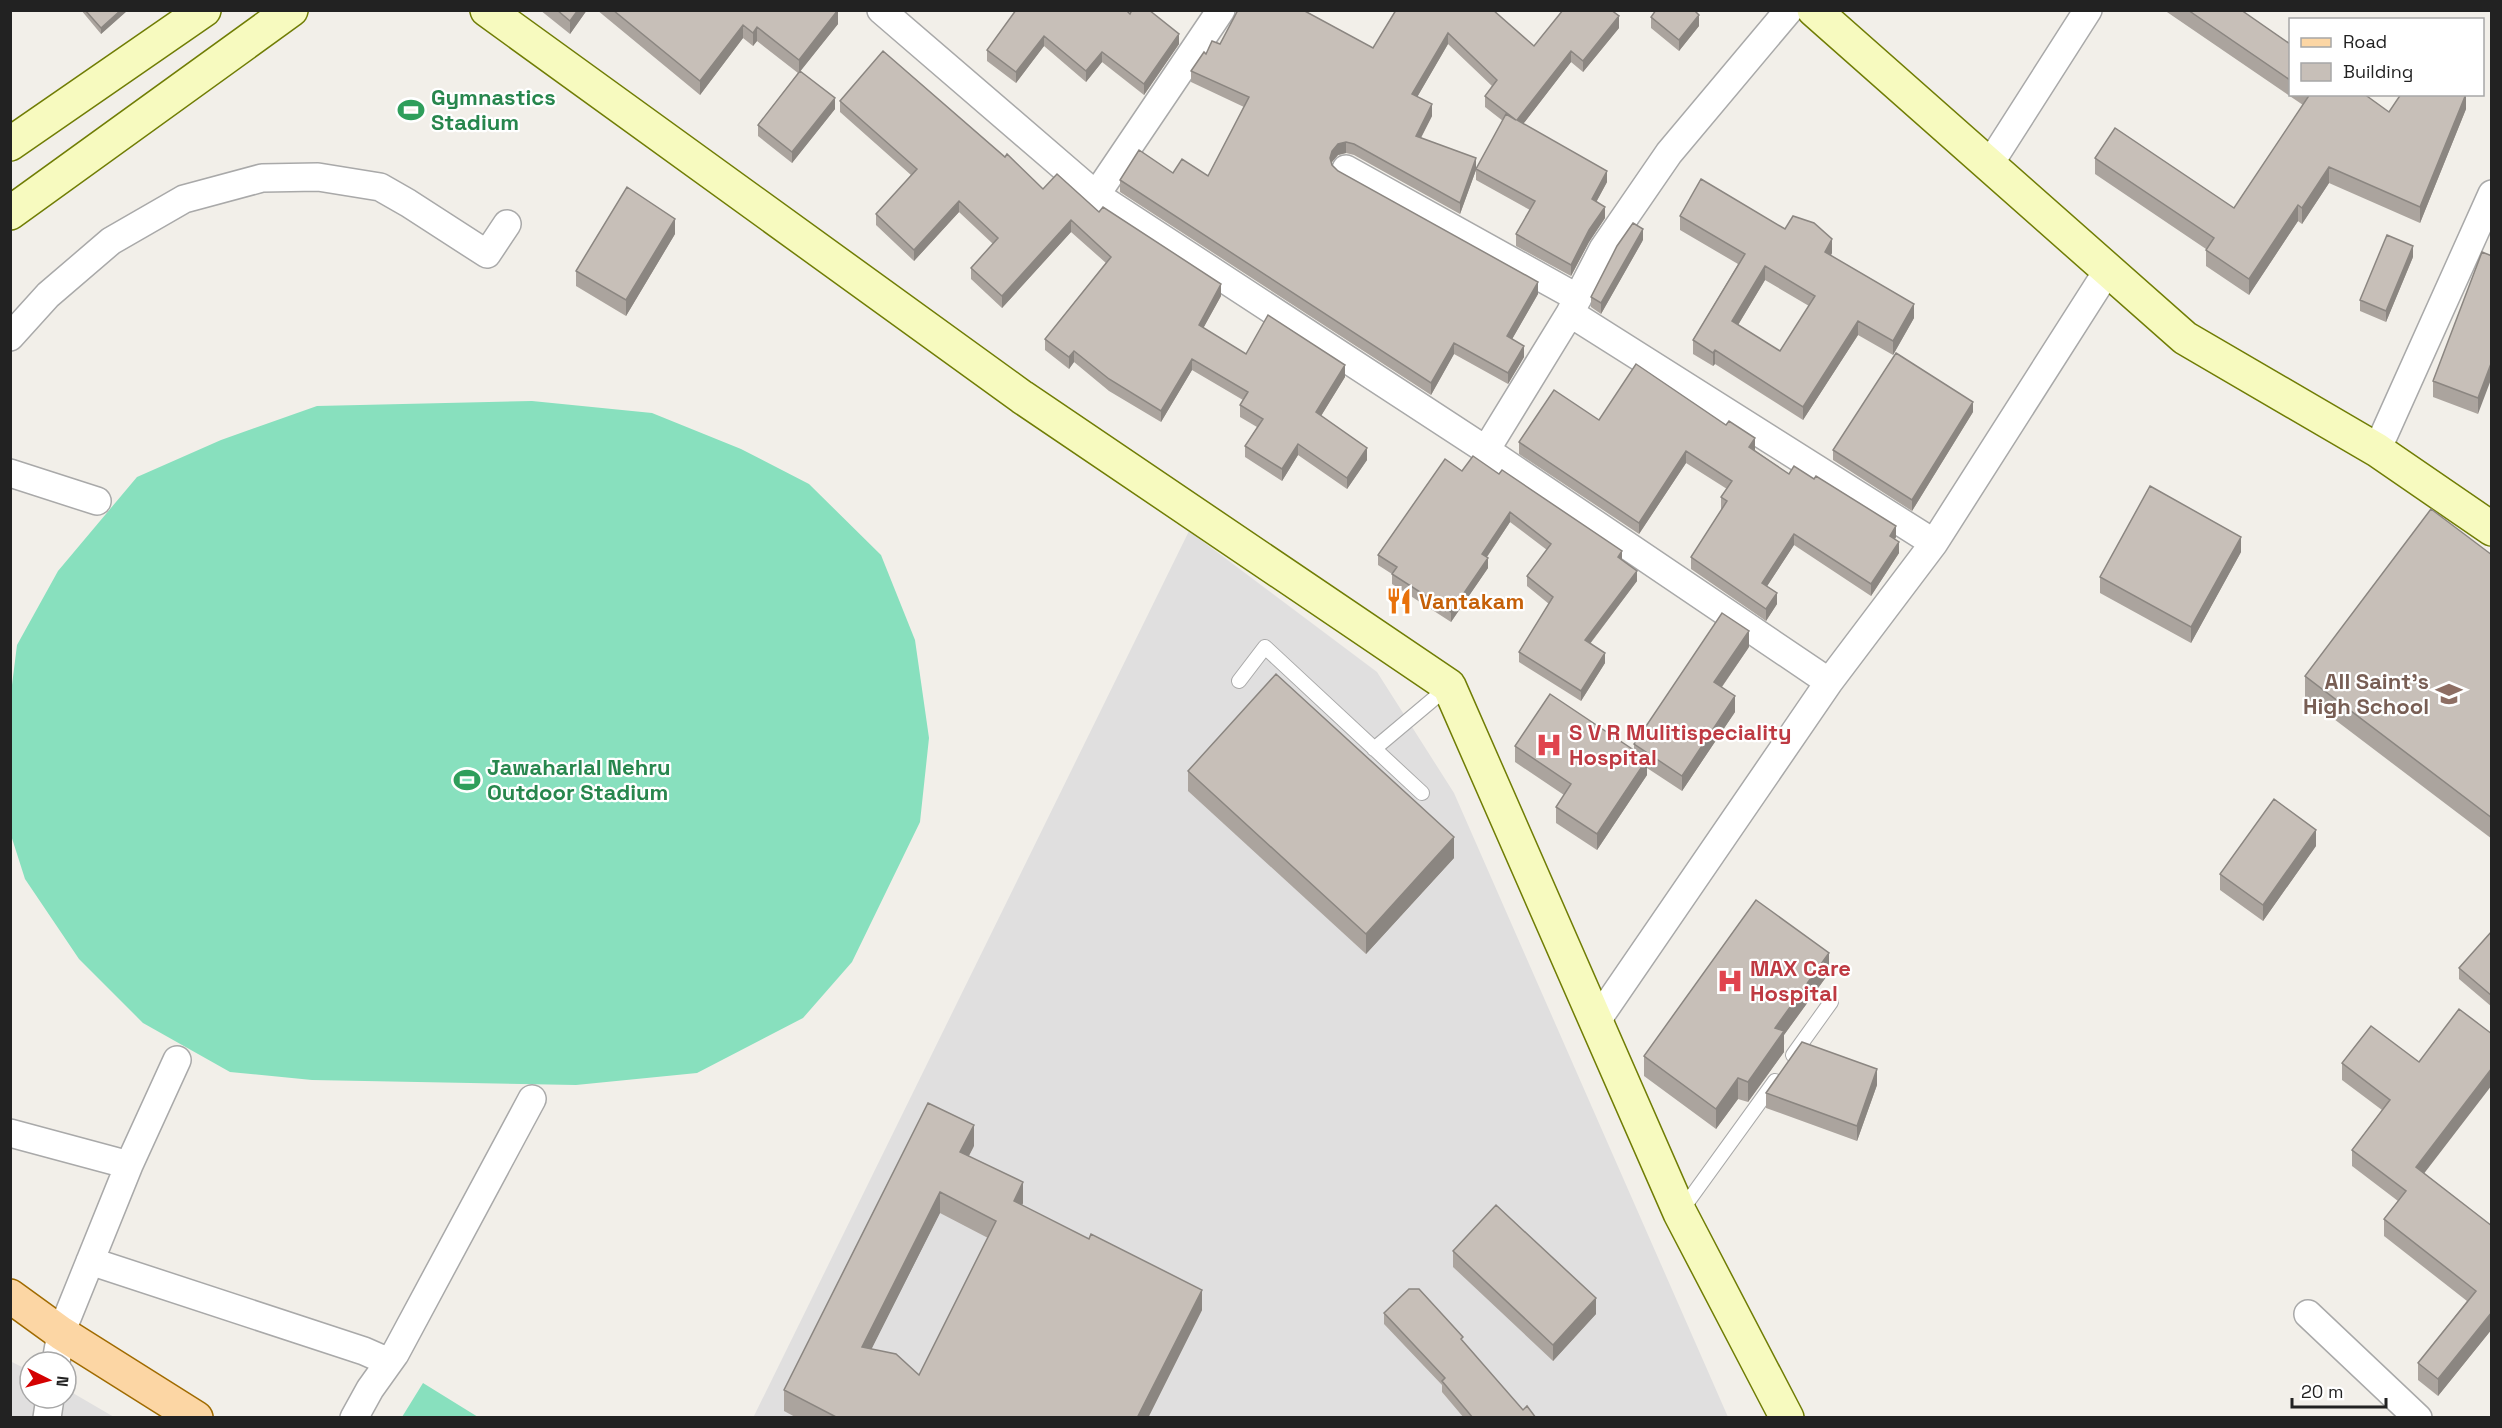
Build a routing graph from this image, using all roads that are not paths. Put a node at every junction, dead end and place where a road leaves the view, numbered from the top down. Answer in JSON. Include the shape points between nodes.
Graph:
{"nodes":[{"id":1,"x":204,"y":10,"type":"edge"},
{"id":2,"x":291,"y":10,"type":"edge"},
{"id":3,"x":487,"y":10,"type":"edge"},
{"id":4,"x":1221,"y":10,"type":"edge"},
{"id":5,"x":1789,"y":10,"type":"edge"},
{"id":6,"x":1814,"y":10,"type":"edge"},
{"id":7,"x":2088,"y":10,"type":"edge"},
{"id":8,"x":887,"y":12,"type":"edge"},
{"id":9,"x":10,"y":144,"type":"edge"},
{"id":10,"x":1989,"y":165,"type":"junction"},
{"id":11,"x":1346,"y":169,"type":"dead end"},
{"id":12,"x":2492,"y":194,"type":"edge"},
{"id":13,"x":1096,"y":195,"type":"junction"},
{"id":14,"x":10,"y":213,"type":"edge"},
{"id":15,"x":507,"y":224,"type":"dead end"},
{"id":16,"x":2108,"y":270,"type":"junction"},
{"id":17,"x":1574,"y":306,"type":"junction"},
{"id":18,"x":10,"y":337,"type":"edge"},
{"id":19,"x":1485,"y":450,"type":"junction"},
{"id":20,"x":2377,"y":450,"type":"junction"},
{"id":21,"x":10,"y":472,"type":"edge"},
{"id":22,"x":97,"y":501,"type":"dead end"},
{"id":23,"x":2492,"y":529,"type":"edge"},
{"id":24,"x":1934,"y":543,"type":"junction"},
{"id":25,"x":1239,"y":681,"type":"dead end"},
{"id":26,"x":1829,"y":682,"type":"junction"},
{"id":27,"x":1449,"y":686,"type":"junction"},
{"id":28,"x":1374,"y":749,"type":"junction"},
{"id":29,"x":1422,"y":793,"type":"dead end"},
{"id":30,"x":1831,"y":1002,"type":"dead end"},
{"id":31,"x":1596,"y":1022,"type":"junction"},
{"id":32,"x":177,"y":1060,"type":"dead end"},
{"id":33,"x":532,"y":1099,"type":"dead end"},
{"id":34,"x":10,"y":1133,"type":"edge"},
{"id":35,"x":129,"y":1165,"type":"junction"},
{"id":36,"x":1680,"y":1213,"type":"junction"},
{"id":37,"x":90,"y":1262,"type":"junction"},
{"id":38,"x":10,"y":1296,"type":"edge"},
{"id":39,"x":2308,"y":1314,"type":"dead end"},
{"id":40,"x":59,"y":1348,"type":"edge"},
{"id":41,"x":389,"y":1362,"type":"junction"},
{"id":42,"x":196,"y":1418,"type":"edge"},
{"id":43,"x":354,"y":1418,"type":"edge"},
{"id":44,"x":1787,"y":1418,"type":"edge"},
{"id":45,"x":2418,"y":1418,"type":"edge"}],
"edges":[{"from":1,"to":9,"type":"street"},
{"from":2,"to":14,"type":"street"},
{"from":3,"to":27,"type":"street","via":[[1022,397]]},
{"from":4,"to":13,"type":"street"},
{"from":5,"to":17,"type":"street","via":[[1669,153],[1603,249]]},
{"from":6,"to":10,"type":"street"},
{"from":7,"to":10,"type":"street"},
{"from":8,"to":13,"type":"street"},
{"from":10,"to":16,"type":"street"},
{"from":11,"to":17,"type":"street"},
{"from":12,"to":20,"type":"street"},
{"from":13,"to":19,"type":"street"},
{"from":15,"to":18,"type":"street","via":[[487,254],[380,187],[318,177],[262,178],[184,199],[111,241],[48,295]]},
{"from":16,"to":20,"type":"street","via":[[2185,338]]},
{"from":16,"to":24,"type":"street"},
{"from":17,"to":19,"type":"street"},
{"from":17,"to":24,"type":"street"},
{"from":19,"to":26,"type":"street"},
{"from":20,"to":23,"type":"street"},
{"from":21,"to":22,"type":"street"},
{"from":24,"to":26,"type":"street"},
{"from":25,"to":28,"type":"lane","via":[[1265,647]]},
{"from":26,"to":31,"type":"street"},
{"from":27,"to":28,"type":"lane"},
{"from":27,"to":31,"type":"street"},
{"from":28,"to":29,"type":"lane"},
{"from":30,"to":36,"type":"lane"},
{"from":31,"to":36,"type":"street"},
{"from":32,"to":35,"type":"street"},
{"from":33,"to":41,"type":"street"},
{"from":34,"to":35,"type":"street"},
{"from":35,"to":37,"type":"street"},
{"from":36,"to":44,"type":"street"},
{"from":37,"to":40,"type":"street"},
{"from":37,"to":41,"type":"street"},
{"from":38,"to":40,"type":"main road"},
{"from":39,"to":45,"type":"street"},
{"from":40,"to":42,"type":"main road"},
{"from":41,"to":43,"type":"street"}]}
